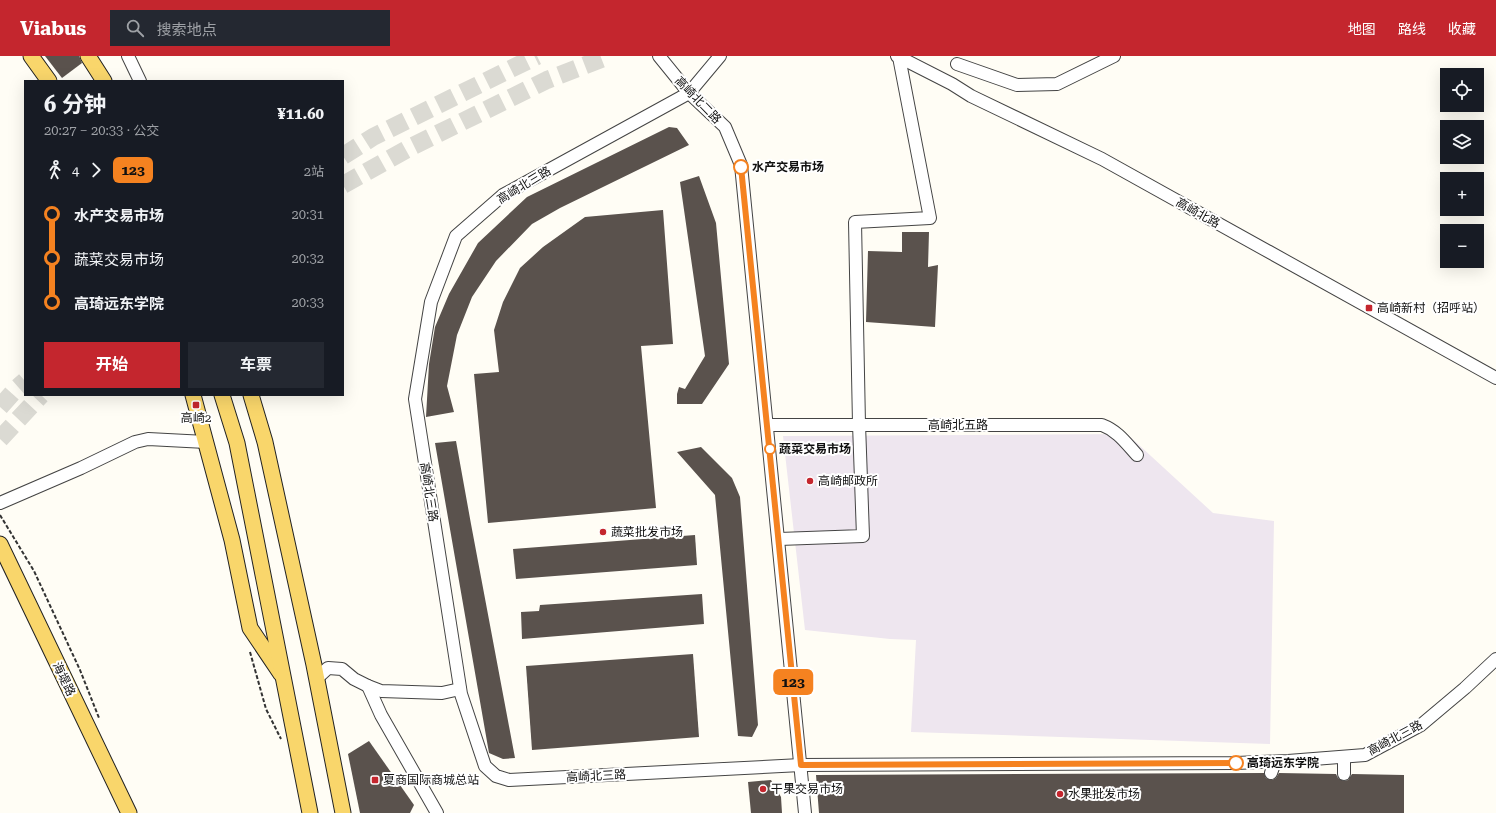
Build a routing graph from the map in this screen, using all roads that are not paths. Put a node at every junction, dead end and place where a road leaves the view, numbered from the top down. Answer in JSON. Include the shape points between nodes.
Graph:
{"nodes":[{"id":1,"x":31,"y":56,"type":"edge"},
{"id":2,"x":88,"y":56,"type":"edge"},
{"id":3,"x":128,"y":56,"type":"edge"},
{"id":4,"x":659,"y":56,"type":"edge"},
{"id":5,"x":720,"y":56,"type":"edge"},
{"id":6,"x":1114,"y":56,"type":"edge"},
{"id":7,"x":898,"y":57,"type":"edge"},
{"id":8,"x":959,"y":60,"type":"edge"},
{"id":9,"x":48,"y":80,"type":"edge"},
{"id":10,"x":103,"y":80,"type":"edge"},
{"id":11,"x":140,"y":80,"type":"edge"},
{"id":12,"x":952,"y":84,"type":"junction"},
{"id":13,"x":689,"y":93,"type":"junction"},
{"id":14,"x":1496,"y":378,"type":"edge"},
{"id":15,"x":193,"y":396,"type":"edge"},
{"id":16,"x":222,"y":396,"type":"edge"},
{"id":17,"x":251,"y":396,"type":"edge"},
{"id":18,"x":859,"y":424,"type":"junction"},
{"id":19,"x":767,"y":425,"type":"junction"},
{"id":20,"x":206,"y":442,"type":"junction"},
{"id":21,"x":1137,"y":455,"type":"dead end"},
{"id":22,"x":0,"y":503,"type":"edge"},
{"id":23,"x":779,"y":539,"type":"junction"},
{"id":24,"x":0,"y":544,"type":"edge"},
{"id":25,"x":0,"y":565,"type":"edge"},
{"id":26,"x":1496,"y":660,"type":"edge"},
{"id":27,"x":284,"y":679,"type":"junction"},
{"id":28,"x":316,"y":679,"type":"junction"},
{"id":29,"x":368,"y":686,"type":"junction"},
{"id":30,"x":460,"y":689,"type":"junction"},
{"id":31,"x":1344,"y":757,"type":"junction"},
{"id":32,"x":1275,"y":762,"type":"junction"},
{"id":33,"x":801,"y":765,"type":"junction"},
{"id":34,"x":1271,"y":773,"type":"dead end"},
{"id":35,"x":1344,"y":774,"type":"dead end"},
{"id":36,"x":123,"y":813,"type":"edge"},
{"id":37,"x":130,"y":813,"type":"edge"},
{"id":38,"x":310,"y":813,"type":"edge"},
{"id":39,"x":343,"y":813,"type":"edge"},
{"id":40,"x":437,"y":813,"type":"edge"},
{"id":41,"x":805,"y":813,"type":"edge"}],
"edges":[{"from":1,"to":9,"type":"main road"},
{"from":2,"to":10,"type":"main road"},
{"from":3,"to":11,"type":"street"},
{"from":4,"to":13,"type":"street","name":"高崎北二路"},
{"from":5,"to":13,"type":"street"},
{"from":6,"to":8,"type":"street","via":[[1057,84],[1017,85]]},
{"from":7,"to":12,"type":"street","name":"高崎北路"},
{"from":7,"to":18,"type":"street","via":[[930,218],[855,222]]},
{"from":8,"to":12,"type":"street"},
{"from":12,"to":14,"type":"street","name":"高崎北路","via":[[971,96],[1102,159]]},
{"from":13,"to":19,"type":"street","name":"高崎北二路","via":[[725,128],[740,165]]},
{"from":13,"to":30,"type":"street","name":"高崎北三路","via":[[503,195],[456,236],[431,302],[415,399]]},
{"from":15,"to":20,"type":"main road"},
{"from":16,"to":27,"type":"main road","via":[[237,443]]},
{"from":17,"to":28,"type":"main road","via":[[265,442]]},
{"from":18,"to":19,"type":"street","name":"高崎北五路"},
{"from":18,"to":21,"type":"street","name":"高崎北五路","via":[[1102,425],[1113,429]]},
{"from":18,"to":23,"type":"street","via":[[863,536]]},
{"from":19,"to":23,"type":"street","name":"高崎北二路"},
{"from":20,"to":22,"type":"street","via":[[148,439],[135,442]]},
{"from":20,"to":27,"type":"main road","via":[[232,540],[250,628]]},
{"from":23,"to":33,"type":"street","name":"高崎北二路"},
{"from":24,"to":37,"type":"main road","name":"海堤路"},
{"from":25,"to":36,"type":"main road","name":"海堤路"},
{"from":26,"to":31,"type":"street","name":"高崎北三路","via":[[1421,725],[1365,755]]},
{"from":27,"to":38,"type":"main road"},
{"from":28,"to":29,"type":"street","via":[[328,668],[342,669]]},
{"from":28,"to":39,"type":"main road"},
{"from":29,"to":30,"type":"street","via":[[381,691],[426,693]]},
{"from":29,"to":40,"type":"street","via":[[381,715]]},
{"from":30,"to":33,"type":"street","name":"高崎北三路","via":[[485,766],[496,776],[509,780]]},
{"from":31,"to":32,"type":"street","name":"高崎北三路"},
{"from":31,"to":35,"type":"street"},
{"from":32,"to":33,"type":"street","name":"高崎北三路"},
{"from":32,"to":34,"type":"street"},
{"from":33,"to":41,"type":"street","name":"高崎北二路"}]}
